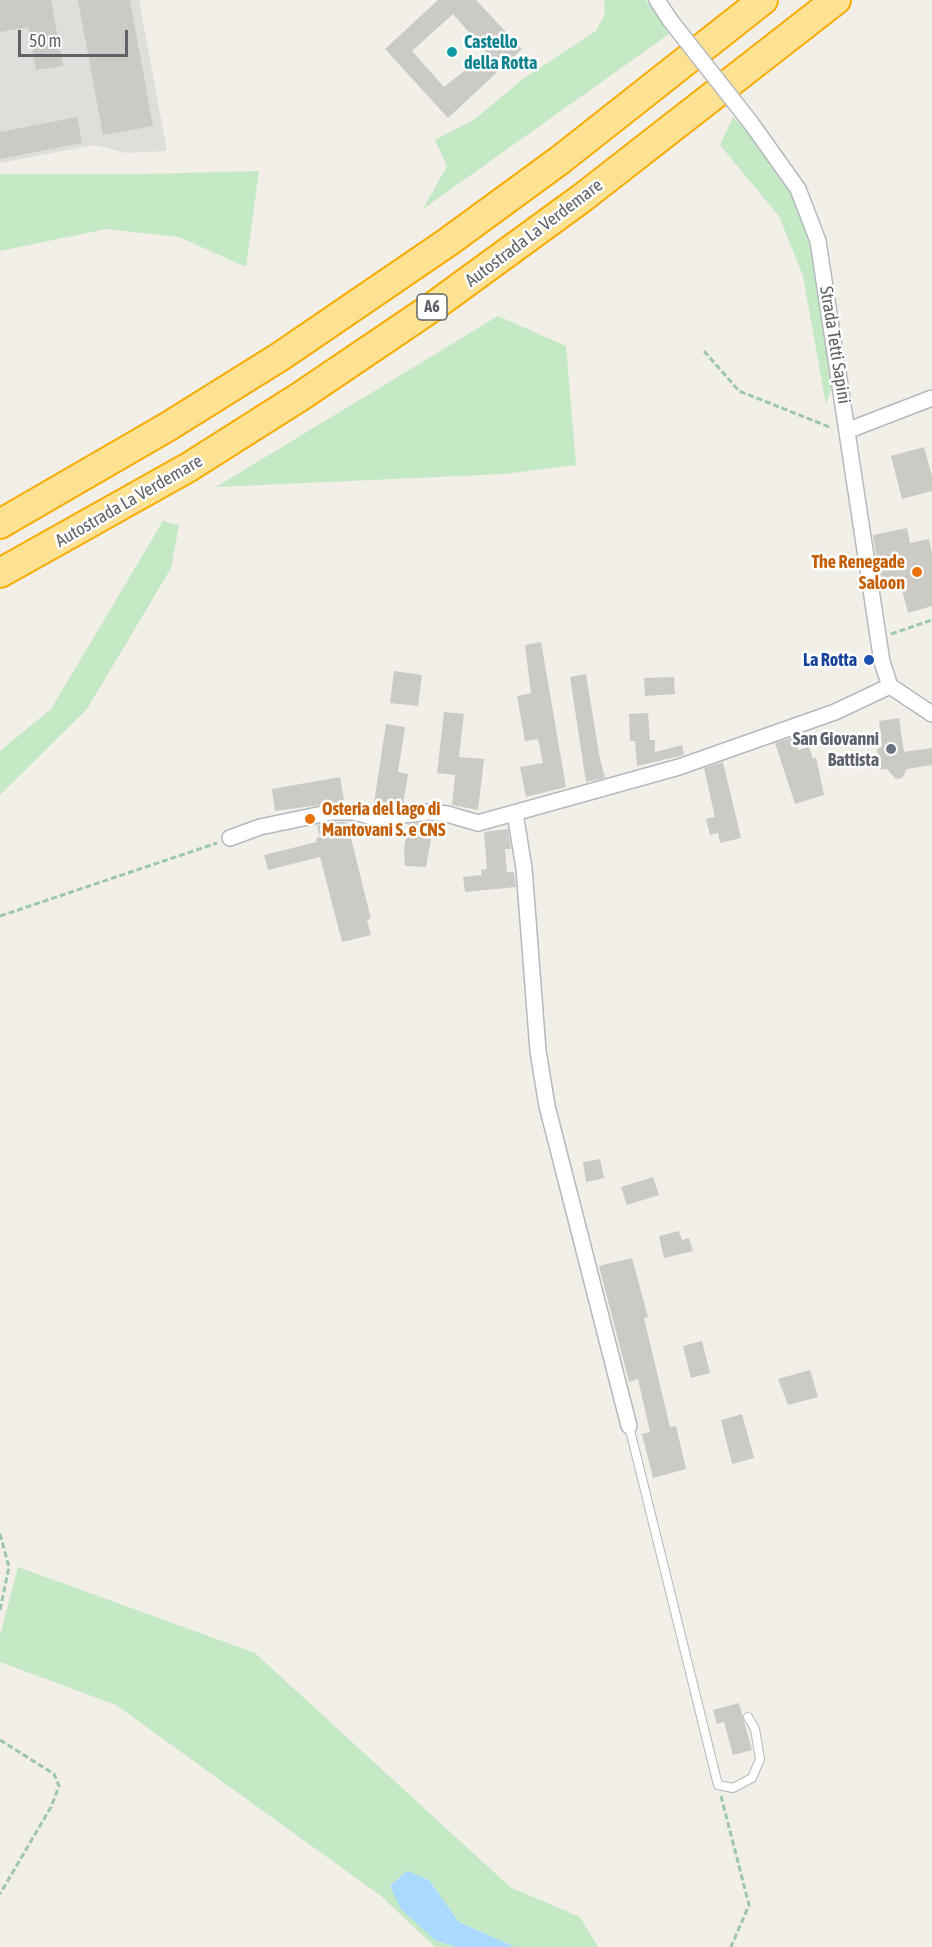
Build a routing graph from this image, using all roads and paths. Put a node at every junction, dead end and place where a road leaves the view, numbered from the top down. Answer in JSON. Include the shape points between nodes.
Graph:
{"nodes":[{"id":1,"x":657,"y":0,"type":"edge"},
{"id":2,"x":763,"y":0,"type":"edge"},
{"id":3,"x":836,"y":0,"type":"edge"},
{"id":4,"x":704,"y":351,"type":"dead end"},
{"id":5,"x":932,"y":398,"type":"edge"},
{"id":6,"x":849,"y":430,"type":"junction"},
{"id":7,"x":0,"y":524,"type":"edge"},
{"id":8,"x":0,"y":573,"type":"edge"},
{"id":9,"x":932,"y":620,"type":"edge"},
{"id":10,"x":877,"y":638,"type":"junction"},
{"id":11,"x":890,"y":686,"type":"junction"},
{"id":12,"x":932,"y":714,"type":"edge"},
{"id":13,"x":515,"y":813,"type":"junction"},
{"id":14,"x":230,"y":838,"type":"joint"},
{"id":15,"x":0,"y":916,"type":"edge"},
{"id":16,"x":629,"y":1426,"type":"joint"},
{"id":17,"x":0,"y":1534,"type":"edge"},
{"id":18,"x":0,"y":1610,"type":"edge"},
{"id":19,"x":748,"y":1717,"type":"dead end"},
{"id":20,"x":0,"y":1740,"type":"edge"},
{"id":21,"x":718,"y":1785,"type":"junction"},
{"id":22,"x":0,"y":1894,"type":"edge"},
{"id":23,"x":731,"y":1947,"type":"edge"}],
"edges":[{"from":1,"to":6,"type":"street","name":"Strada Tetti Sapini","bridge":true,"via":[[798,189],[818,241]]},
{"from":2,"to":7,"type":"highway","number":"A6","via":[[560,160],[281,356],[180,420]]},
{"from":3,"to":8,"type":"highway","name":"Autostrada La Verdemare","number":"A6","via":[[582,198],[434,306],[189,467]]},
{"from":4,"to":6,"type":"path","via":[[739,391],[835,429]]},
{"from":5,"to":6,"type":"street"},
{"from":6,"to":10,"type":"street","name":"Strada Tetti Sapini"},
{"from":9,"to":10,"type":"path"},
{"from":10,"to":11,"type":"street","name":"Strada Tetti Sapini"},
{"from":11,"to":12,"type":"street"},
{"from":11,"to":13,"type":"street","via":[[835,712],[679,767]]},
{"from":13,"to":14,"type":"street","via":[[478,823],[438,813],[377,818],[332,812],[260,827]]},
{"from":13,"to":16,"type":"street","via":[[547,1106]]},
{"from":14,"to":15,"type":"path"},
{"from":16,"to":21,"type":"lane"},
{"from":17,"to":18,"type":"path","via":[[9,1567]]},
{"from":19,"to":21,"type":"lane","via":[[755,1729],[760,1759],[752,1778],[733,1788]]},
{"from":20,"to":22,"type":"path","via":[[54,1774],[59,1786],[51,1807]]},
{"from":21,"to":23,"type":"path","via":[[749,1905]]}]}
